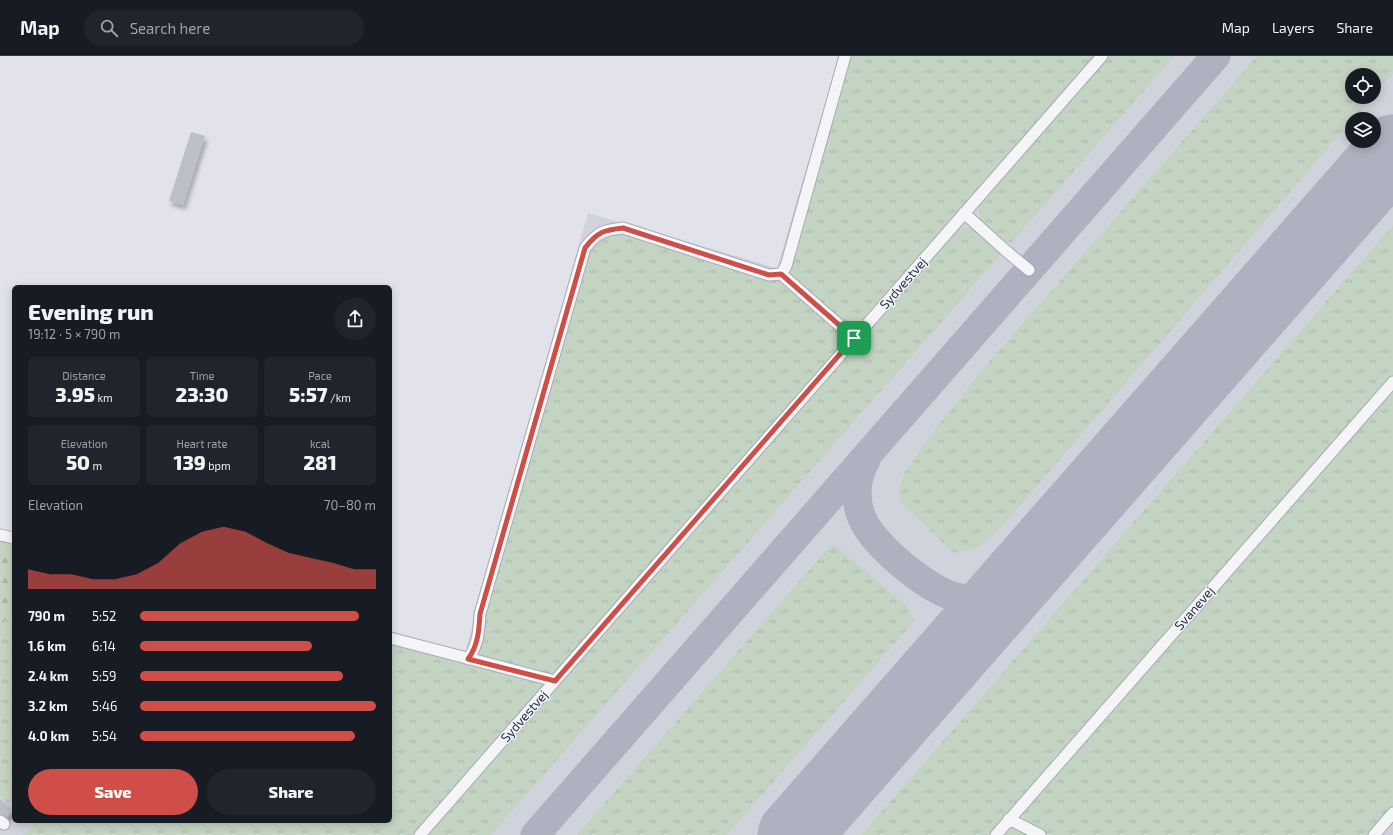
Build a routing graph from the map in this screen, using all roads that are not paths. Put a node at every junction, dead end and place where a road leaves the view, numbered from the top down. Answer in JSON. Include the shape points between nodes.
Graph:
{"nodes":[{"id":1,"x":845,"y":56,"type":"edge"},
{"id":2,"x":1102,"y":56,"type":"edge"},
{"id":3,"x":964,"y":213,"type":"junction"},
{"id":4,"x":1029,"y":270,"type":"dead end"},
{"id":5,"x":781,"y":274,"type":"junction"},
{"id":6,"x":854,"y":338,"type":"junction"},
{"id":7,"x":1393,"y":382,"type":"edge"},
{"id":8,"x":0,"y":535,"type":"edge"},
{"id":9,"x":12,"y":538,"type":"edge"},
{"id":10,"x":392,"y":639,"type":"edge"},
{"id":11,"x":468,"y":659,"type":"junction"},
{"id":12,"x":555,"y":681,"type":"junction"},
{"id":13,"x":1393,"y":813,"type":"edge"},
{"id":14,"x":1009,"y":819,"type":"junction"},
{"id":15,"x":420,"y":835,"type":"edge"},
{"id":16,"x":996,"y":835,"type":"edge"},
{"id":17,"x":1040,"y":835,"type":"edge"},
{"id":18,"x":1374,"y":835,"type":"edge"}],
"edges":[{"from":1,"to":5,"type":"lane","via":[[786,266]]},
{"from":2,"to":3,"type":"lane","name":"Sydvestvej"},
{"from":3,"to":4,"type":"lane"},
{"from":3,"to":6,"type":"lane","name":"Sydvestvej"},
{"from":5,"to":6,"type":"lane"},
{"from":5,"to":11,"type":"lane","via":[[769,275],[623,228],[607,230],[594,236],[585,248],[480,614],[473,652]]},
{"from":6,"to":12,"type":"lane","name":"Sydvestvej"},
{"from":7,"to":14,"type":"lane","name":"Svanevej"},
{"from":8,"to":9,"type":"lane"},
{"from":10,"to":11,"type":"lane"},
{"from":11,"to":12,"type":"lane"},
{"from":12,"to":15,"type":"lane","name":"Sydvestvej"},
{"from":13,"to":18,"type":"lane"},
{"from":14,"to":16,"type":"lane","name":"Svanevej"},
{"from":14,"to":17,"type":"lane"}]}
